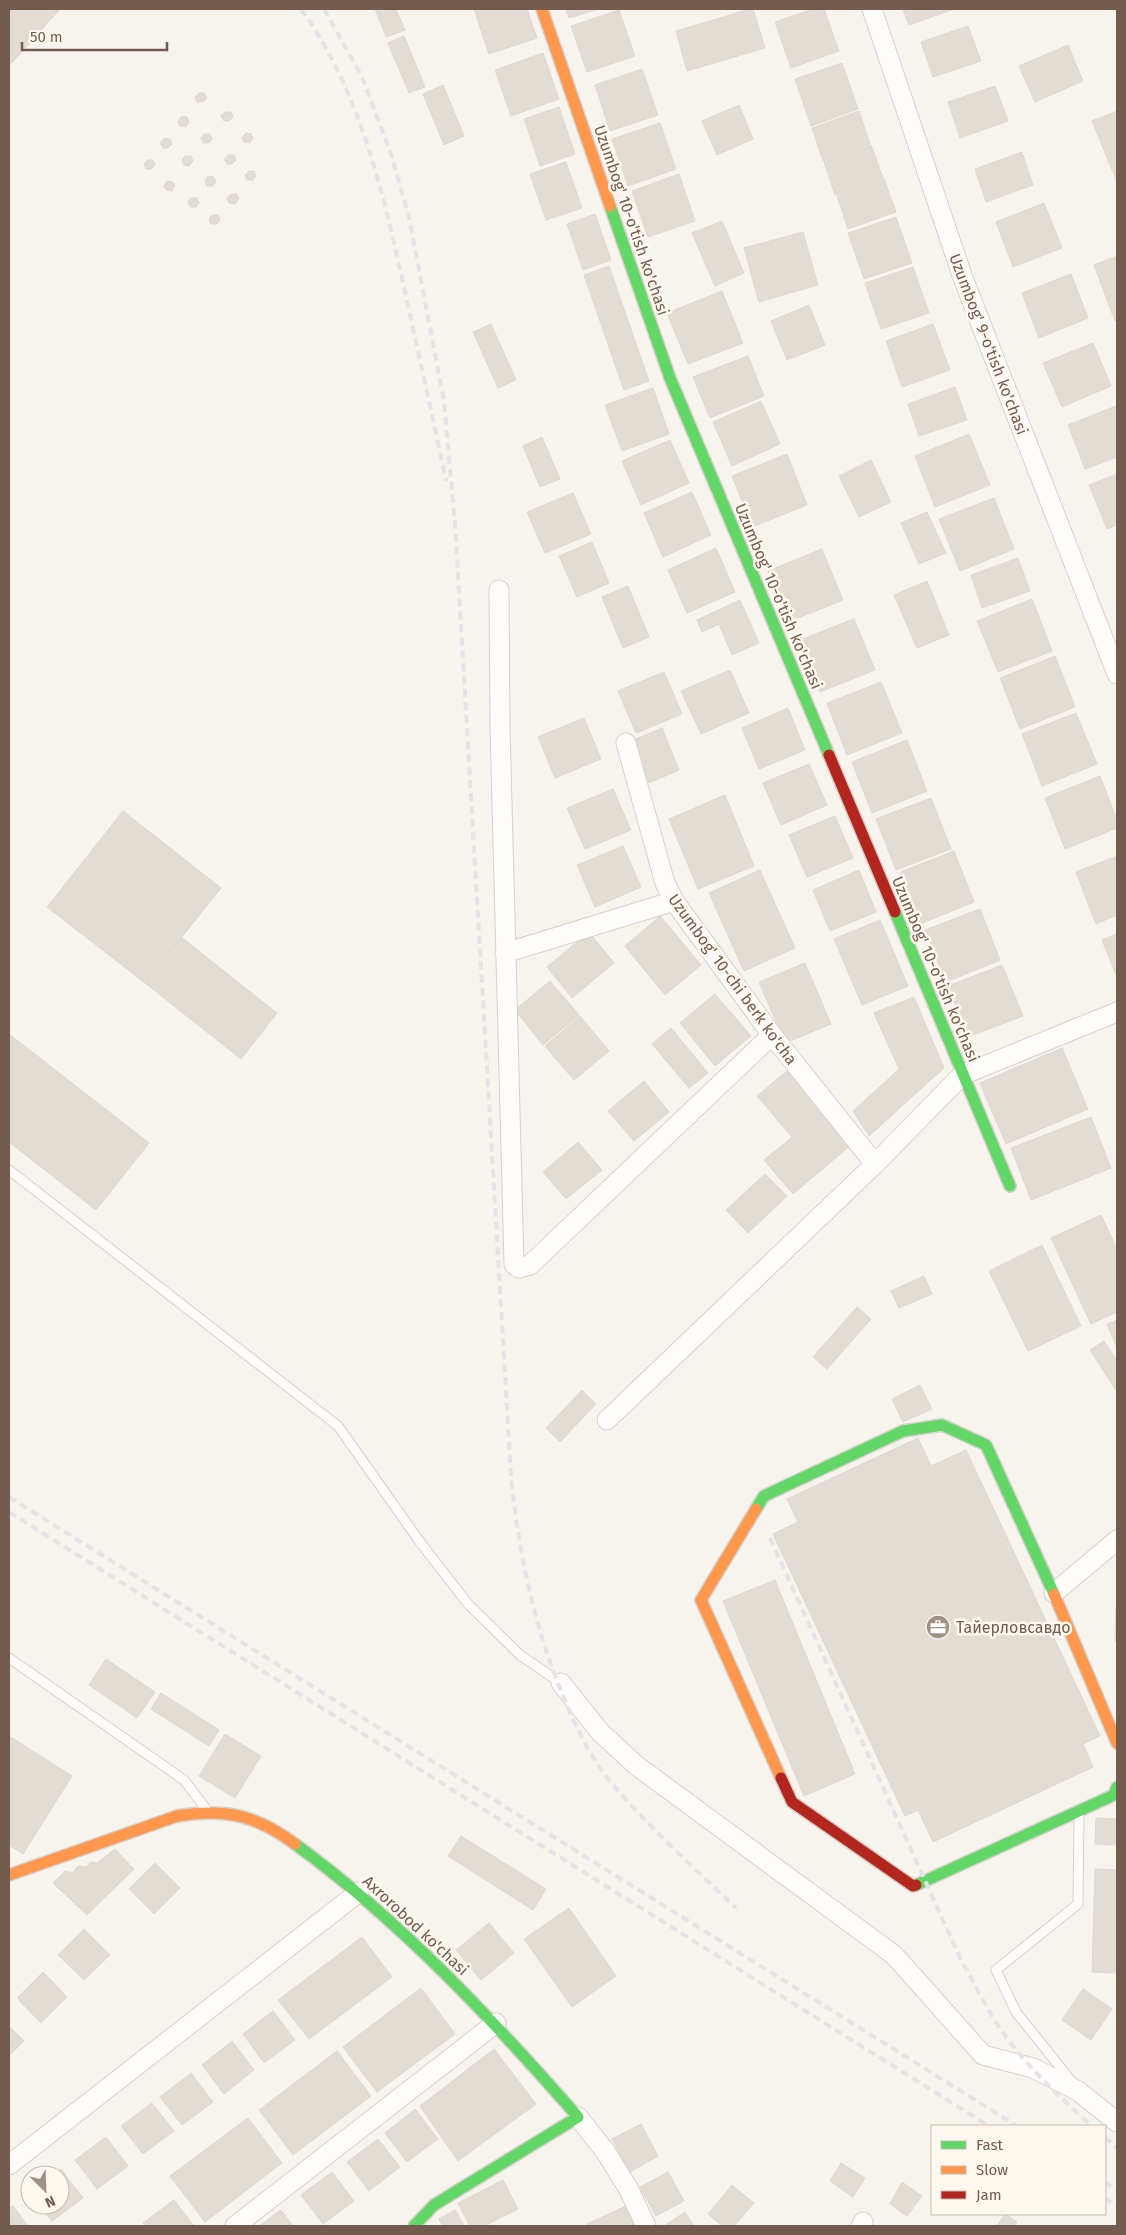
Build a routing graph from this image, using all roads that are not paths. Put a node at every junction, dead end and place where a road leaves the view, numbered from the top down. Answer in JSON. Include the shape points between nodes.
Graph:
{"nodes":[{"id":1,"x":542,"y":9,"type":"edge"},
{"id":2,"x":872,"y":9,"type":"edge"},
{"id":3,"x":499,"y":590,"type":"dead end"},
{"id":4,"x":1117,"y":674,"type":"edge"},
{"id":5,"x":626,"y":743,"type":"dead end"},
{"id":6,"x":674,"y":901,"type":"junction"},
{"id":7,"x":505,"y":953,"type":"junction"},
{"id":8,"x":1117,"y":1012,"type":"edge"},
{"id":9,"x":772,"y":1035,"type":"junction"},
{"id":10,"x":962,"y":1075,"type":"junction"},
{"id":11,"x":875,"y":1164,"type":"junction"},
{"id":12,"x":9,"y":1170,"type":"edge"},
{"id":13,"x":1010,"y":1186,"type":"dead end"},
{"id":14,"x":606,"y":1420,"type":"dead end"},
{"id":15,"x":1117,"y":1540,"type":"edge"},
{"id":16,"x":1054,"y":1593,"type":"junction"},
{"id":17,"x":9,"y":1658,"type":"edge"},
{"id":18,"x":561,"y":1684,"type":"joint"},
{"id":19,"x":1117,"y":1743,"type":"edge"},
{"id":20,"x":1117,"y":1787,"type":"edge"},
{"id":21,"x":1080,"y":1811,"type":"junction"},
{"id":22,"x":208,"y":1812,"type":"junction"},
{"id":23,"x":9,"y":1875,"type":"edge"},
{"id":24,"x":359,"y":1892,"type":"junction"},
{"id":25,"x":496,"y":2023,"type":"junction"},
{"id":26,"x":1078,"y":2091,"type":"junction"},
{"id":27,"x":578,"y":2117,"type":"junction"},
{"id":28,"x":1117,"y":2122,"type":"edge"},
{"id":29,"x":9,"y":2165,"type":"edge"},
{"id":30,"x":235,"y":2226,"type":"edge"},
{"id":31,"x":414,"y":2226,"type":"edge"},
{"id":32,"x":646,"y":2226,"type":"edge"}],
"edges":[{"from":1,"to":10,"type":"street","name":"Uzumbog' 10-o'tish ko'chasi","via":[[670,378]]},
{"from":2,"to":4,"type":"street","name":"Uzumbog' 9-o'tish ko'chasi","via":[[963,278]]},
{"from":3,"to":7,"type":"street"},
{"from":5,"to":6,"type":"street","name":"Uzumbog' 10-chi berk ko'cha","via":[[665,883]]},
{"from":6,"to":7,"type":"street"},
{"from":6,"to":9,"type":"street","name":"Uzumbog' 10-chi berk ko'cha"},
{"from":7,"to":9,"type":"street","via":[[512,1256],[519,1268],[530,1265]]},
{"from":8,"to":10,"type":"street"},
{"from":9,"to":11,"type":"street","name":"Uzumbog' 10-chi berk ko'cha"},
{"from":10,"to":11,"type":"street"},
{"from":10,"to":13,"type":"street","name":"Uzumbog' 10-o'tish ko'chasi"},
{"from":11,"to":14,"type":"street"},
{"from":12,"to":18,"type":"lane","via":[[338,1426],[468,1604],[520,1655]]},
{"from":15,"to":16,"type":"street"},
{"from":16,"to":19,"type":"street"},
{"from":16,"to":21,"type":"street","via":[[986,1444],[942,1425],[903,1430],[764,1496],[701,1600],[792,1802],[913,1886]]},
{"from":17,"to":22,"type":"lane","via":[[184,1780]]},
{"from":18,"to":26,"type":"street","via":[[600,1733],[637,1766],[894,1955],[983,2054],[1033,2068]]},
{"from":20,"to":21,"type":"street","via":[[1114,1796]]},
{"from":21,"to":26,"type":"lane","via":[[1078,1904],[996,1970],[1016,2012]]},
{"from":22,"to":23,"type":"street","name":"Axrorobod ko'chasi","via":[[177,1816]]},
{"from":22,"to":24,"type":"street","name":"Axrorobod ko'chasi","via":[[245,1816],[271,1828]]},
{"from":24,"to":25,"type":"street","name":"Axrorobod ko'chasi"},
{"from":24,"to":29,"type":"street"},
{"from":25,"to":27,"type":"street","name":"Axrorobod ko'chasi"},
{"from":25,"to":30,"type":"street"},
{"from":26,"to":28,"type":"street"},
{"from":27,"to":31,"type":"street","via":[[434,2205]]},
{"from":27,"to":32,"type":"street","via":[[606,2151]]}]}
